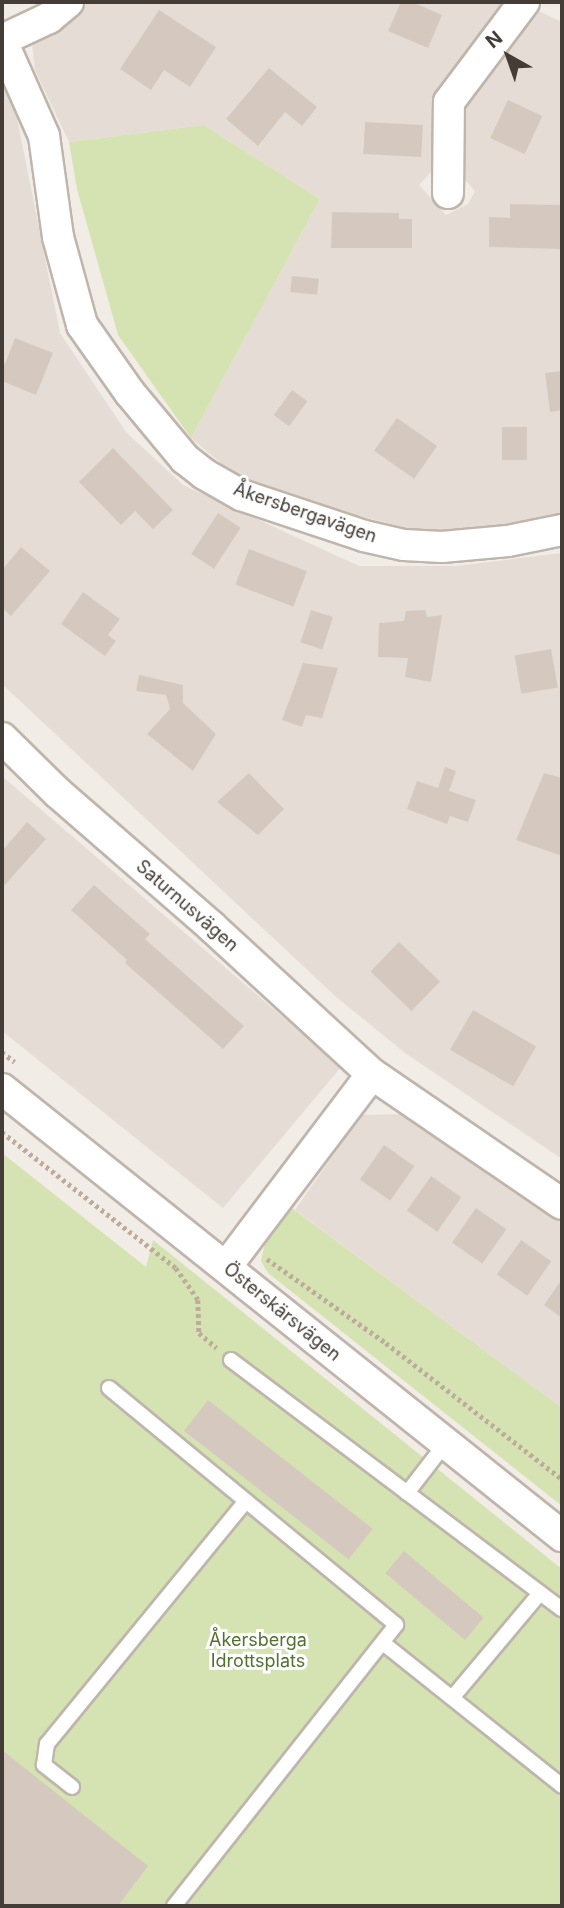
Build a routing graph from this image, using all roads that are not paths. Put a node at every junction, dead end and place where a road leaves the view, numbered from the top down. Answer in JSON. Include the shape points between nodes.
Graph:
{"nodes":[{"id":1,"x":68,"y":2,"type":"edge"},
{"id":2,"x":524,"y":2,"type":"edge"},
{"id":3,"x":2,"y":41,"type":"edge"},
{"id":4,"x":448,"y":193,"type":"dead end"},
{"id":5,"x":562,"y":530,"type":"edge"},
{"id":6,"x":2,"y":738,"type":"edge"},
{"id":7,"x":372,"y":1074,"type":"junction"},
{"id":8,"x":2,"y":1089,"type":"edge"},
{"id":9,"x":562,"y":1204,"type":"edge"},
{"id":10,"x":226,"y":1267,"type":"junction"},
{"id":11,"x":230,"y":1360,"type":"road end"},
{"id":12,"x":109,"y":1388,"type":"dead end"},
{"id":13,"x":445,"y":1444,"type":"junction"},
{"id":14,"x":407,"y":1493,"type":"junction"},
{"id":15,"x":246,"y":1501,"type":"junction"},
{"id":16,"x":562,"y":1536,"type":"edge"},
{"id":17,"x":540,"y":1592,"type":"junction"},
{"id":18,"x":562,"y":1609,"type":"edge"},
{"id":19,"x":383,"y":1643,"type":"junction"},
{"id":20,"x":452,"y":1698,"type":"junction"},
{"id":21,"x":562,"y":1786,"type":"edge"},
{"id":22,"x":72,"y":1787,"type":"dead end"},
{"id":23,"x":174,"y":1906,"type":"edge"}],
"edges":[{"from":1,"to":3,"type":"street","via":[[49,18]]},
{"from":2,"to":4,"type":"street","via":[[449,102]]},
{"from":3,"to":5,"type":"street","name":"Åkersbergavägen","via":[[44,136],[58,237],[82,325],[185,459],[241,495],[404,545],[508,541]]},
{"from":6,"to":7,"type":"street","name":"Saturnusvägen"},
{"from":7,"to":9,"type":"street","name":"Saturnusvägen"},
{"from":7,"to":10,"type":"street"},
{"from":8,"to":10,"type":"street","name":"Österskärsvägen"},
{"from":10,"to":13,"type":"street","name":"Österskärsvägen"},
{"from":11,"to":14,"type":"lane"},
{"from":12,"to":15,"type":"lane"},
{"from":13,"to":14,"type":"lane"},
{"from":13,"to":16,"type":"street","name":"Österskärsvägen"},
{"from":14,"to":17,"type":"lane"},
{"from":15,"to":19,"type":"lane","via":[[396,1625]]},
{"from":15,"to":22,"type":"lane","via":[[47,1744],[44,1765]]},
{"from":17,"to":18,"type":"lane"},
{"from":17,"to":20,"type":"lane"},
{"from":19,"to":20,"type":"lane"},
{"from":19,"to":23,"type":"lane"},
{"from":20,"to":21,"type":"lane"}]}
